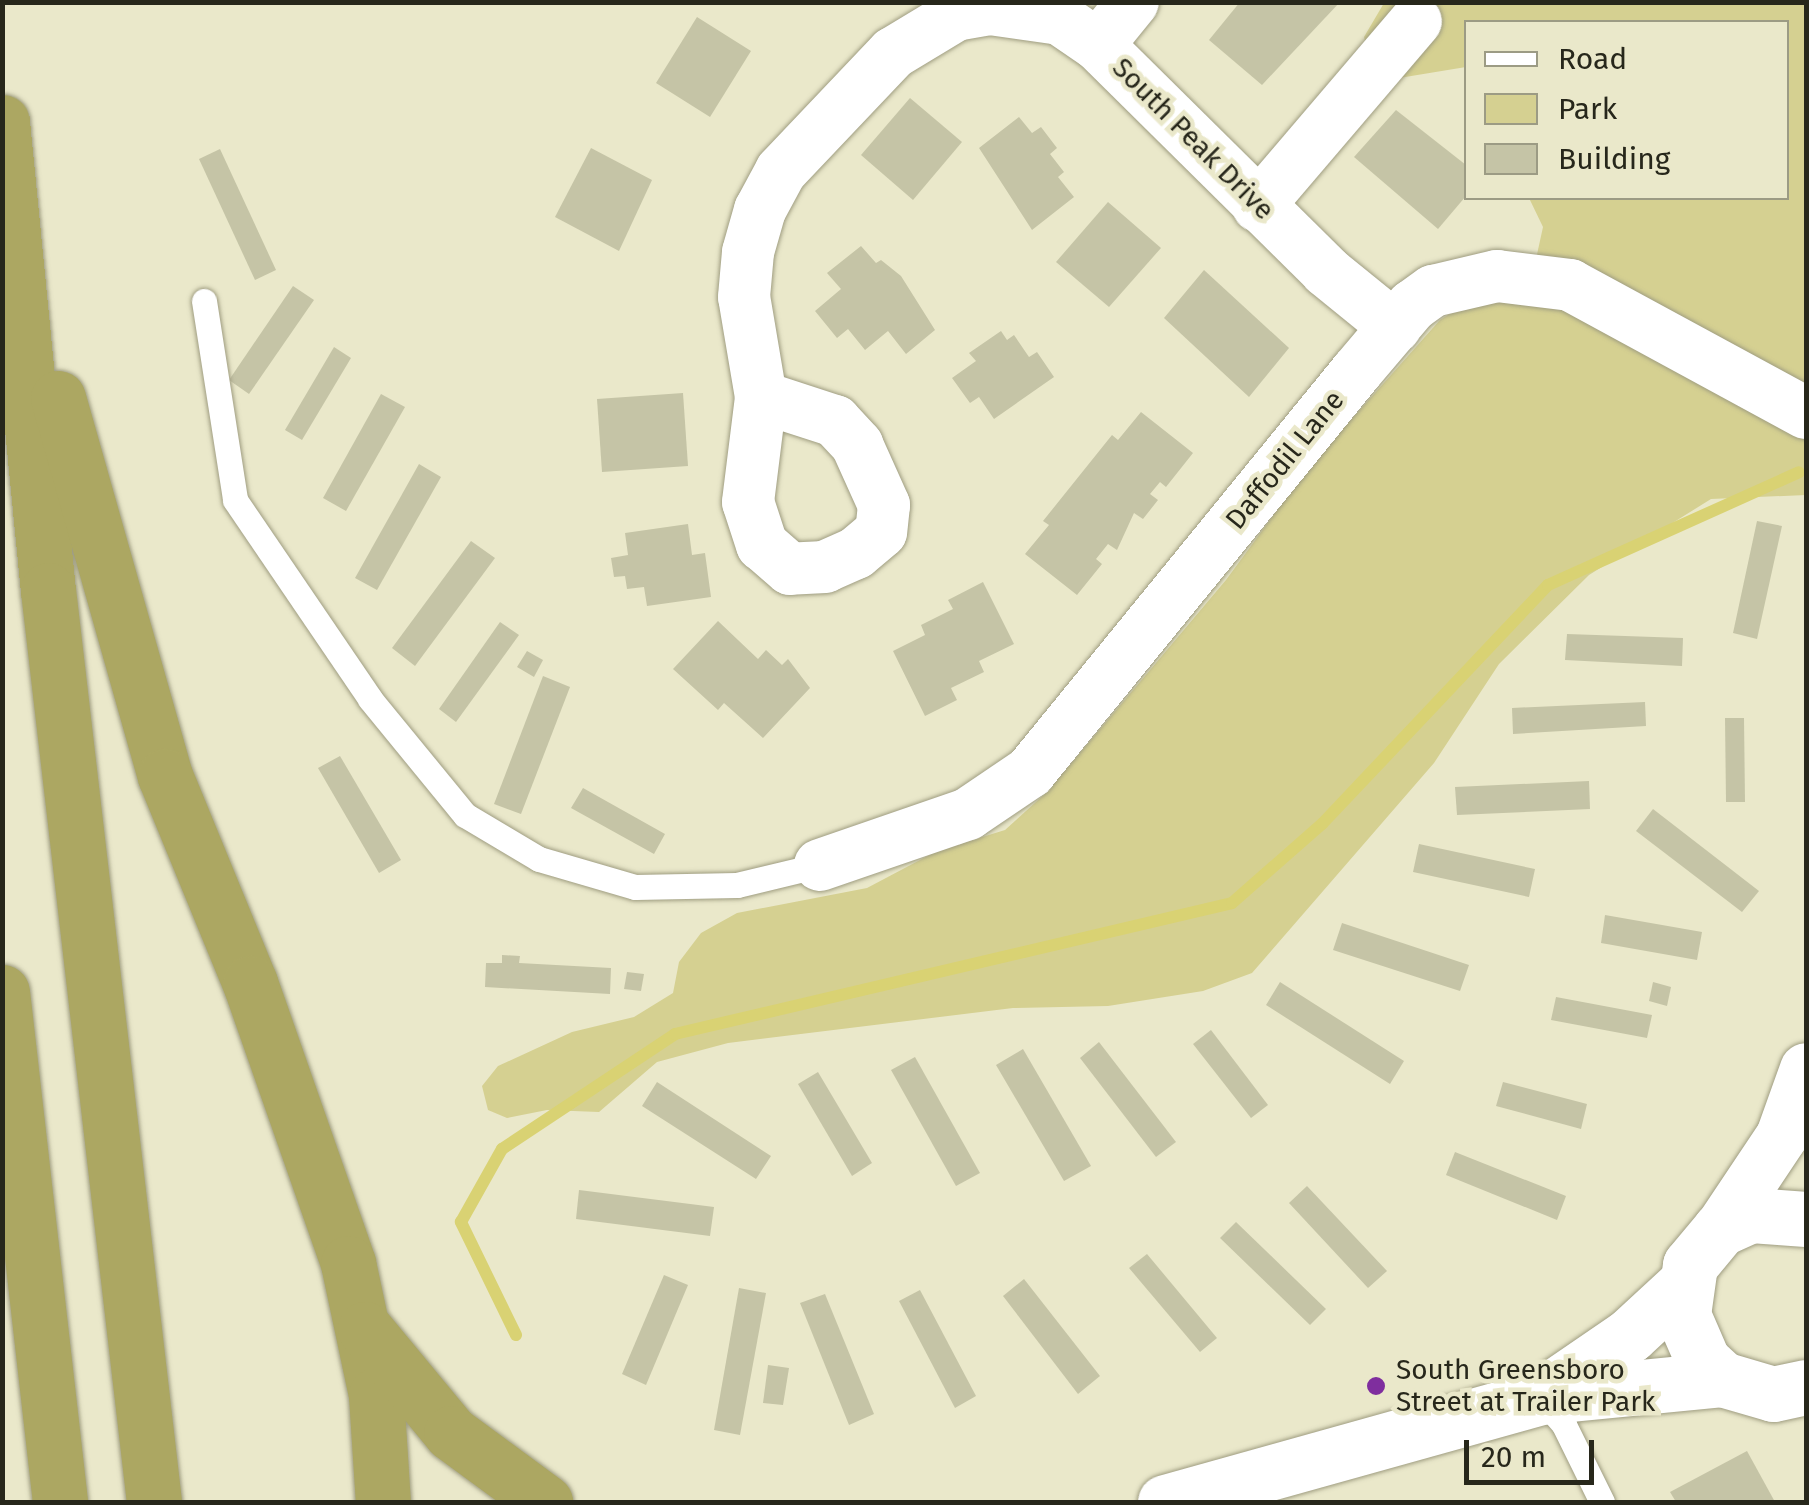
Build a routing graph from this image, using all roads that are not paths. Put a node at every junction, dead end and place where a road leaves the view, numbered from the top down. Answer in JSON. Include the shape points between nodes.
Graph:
{"nodes":[{"id":1,"x":1133,"y":2,"type":"edge"},
{"id":2,"x":959,"y":9,"type":"edge"},
{"id":3,"x":1416,"y":21,"type":"dead end"},
{"id":4,"x":1098,"y":45,"type":"junction"},
{"id":5,"x":2,"y":122,"type":"edge"},
{"id":6,"x":1258,"y":206,"type":"junction"},
{"id":7,"x":18,"y":246,"type":"junction"},
{"id":8,"x":204,"y":301,"type":"dead end"},
{"id":9,"x":1394,"y":327,"type":"junction"},
{"id":10,"x":761,"y":397,"type":"dead end"},
{"id":11,"x":1806,"y":413,"type":"edge"},
{"id":12,"x":820,"y":865,"type":"joint"},
{"id":13,"x":2,"y":992,"type":"edge"},
{"id":14,"x":1806,"y":1068,"type":"edge"},
{"id":15,"x":1782,"y":1136,"type":"junction"},
{"id":16,"x":1806,"y":1217,"type":"edge"},
{"id":17,"x":1720,"y":1228,"type":"junction"},
{"id":18,"x":1683,"y":1286,"type":"junction"},
{"id":19,"x":364,"y":1327,"type":"junction"},
{"id":20,"x":1722,"y":1379,"type":"junction"},
{"id":21,"x":1803,"y":1392,"type":"edge"},
{"id":22,"x":1540,"y":1397,"type":"junction"},
{"id":23,"x":152,"y":1481,"type":"edge"},
{"id":24,"x":58,"y":1482,"type":"edge"},
{"id":25,"x":383,"y":1502,"type":"edge"},
{"id":26,"x":544,"y":1502,"type":"edge"},
{"id":27,"x":1165,"y":1502,"type":"edge"},
{"id":28,"x":1602,"y":1502,"type":"edge"}],
"edges":[{"from":1,"to":4,"type":"street"},
{"from":2,"to":4,"type":"street","name":"South Peak Drive","via":[[1060,20]]},
{"from":2,"to":10,"type":"street","name":"South Peak Drive","via":[[893,53],[781,171],[760,210],[744,297]]},
{"from":3,"to":6,"type":"street"},
{"from":4,"to":6,"type":"street","name":"South Peak Drive"},
{"from":5,"to":7,"type":"highway"},
{"from":6,"to":9,"type":"street","name":"South Peak Drive"},
{"from":7,"to":19,"type":"highway","via":[[134,683],[195,855],[250,982]]},
{"from":7,"to":23,"type":"highway","via":[[48,590]]},
{"from":8,"to":12,"type":"lane","via":[[235,500],[370,699],[465,815],[538,858],[636,887],[737,886]]},
{"from":9,"to":11,"type":"street","name":"Daffodil Lane","via":[[1412,306],[1458,280],[1498,276],[1570,285]]},
{"from":9,"to":12,"type":"street","name":"Daffodil Lane","via":[[1030,772],[968,814]]},
{"from":13,"to":24,"type":"highway"},
{"from":14,"to":15,"type":"street"},
{"from":15,"to":16,"type":"street"},
{"from":15,"to":17,"type":"street"},
{"from":16,"to":17,"type":"main road","via":[[1751,1215]]},
{"from":17,"to":18,"type":"main road","via":[[1690,1265]]},
{"from":18,"to":20,"type":"main road","via":[[1689,1338]]},
{"from":18,"to":22,"type":"main road","via":[[1630,1335]]},
{"from":19,"to":25,"type":"highway","via":[[386,1472]]},
{"from":19,"to":26,"type":"highway","via":[[452,1433]]},
{"from":20,"to":21,"type":"main road","via":[[1742,1390]]},
{"from":20,"to":22,"type":"main road"},
{"from":22,"to":27,"type":"main road"},
{"from":22,"to":28,"type":"lane","via":[[1564,1425]]}]}
